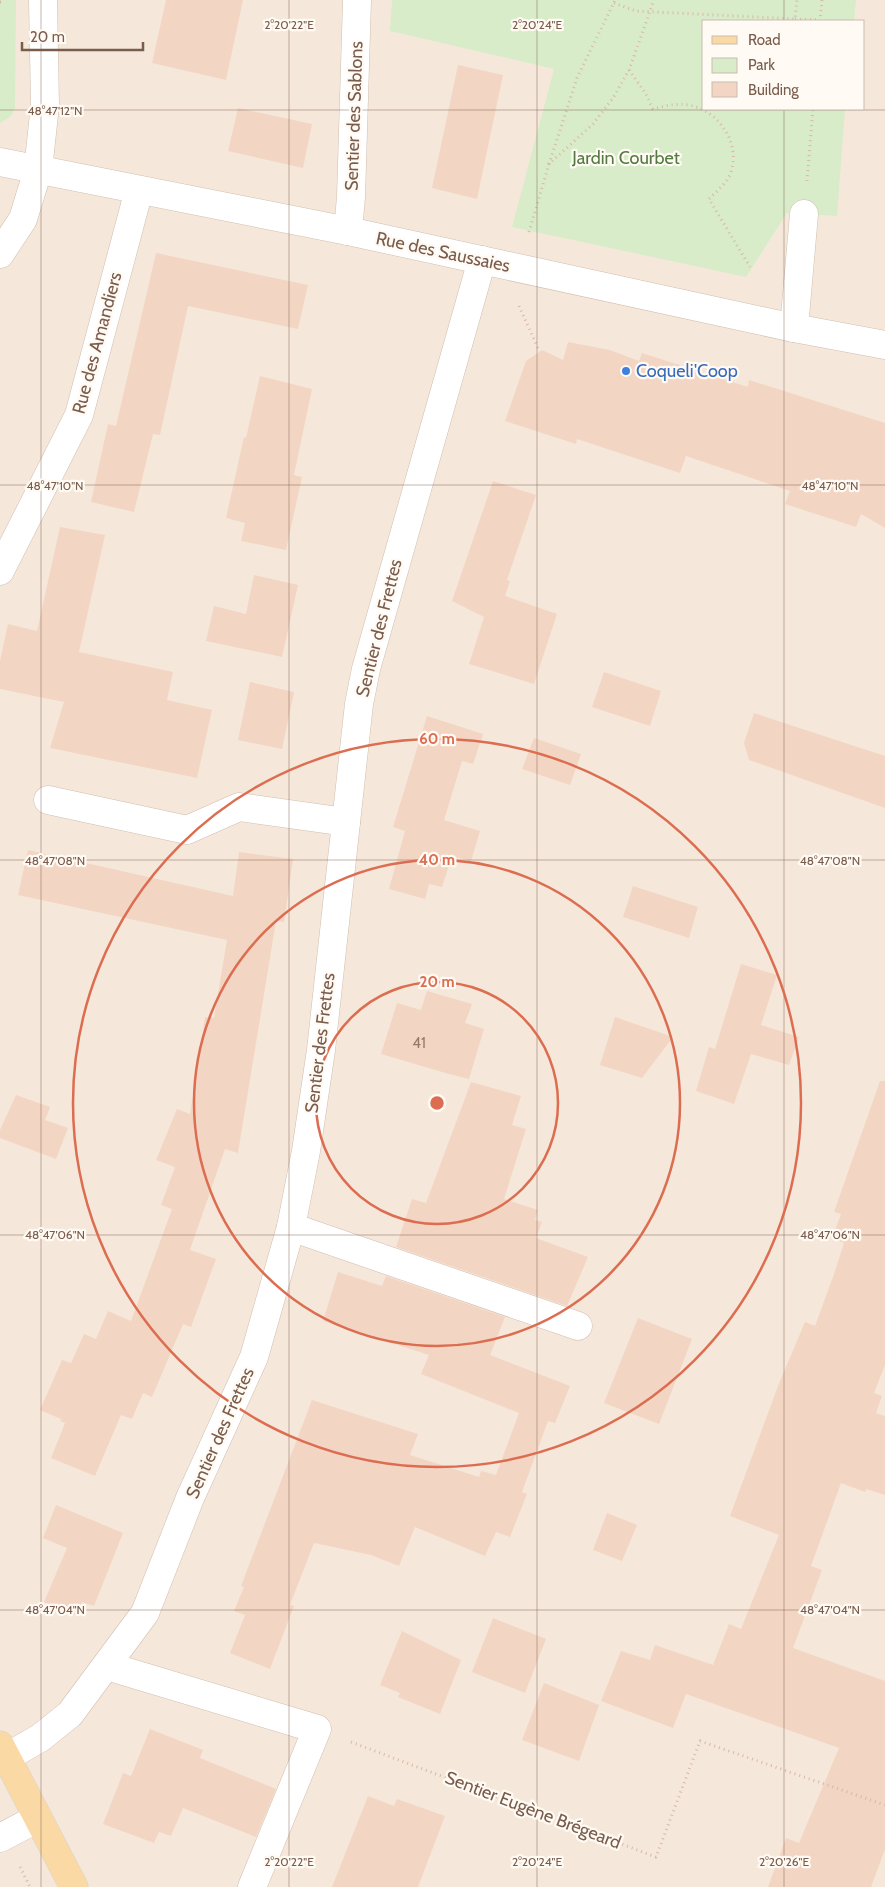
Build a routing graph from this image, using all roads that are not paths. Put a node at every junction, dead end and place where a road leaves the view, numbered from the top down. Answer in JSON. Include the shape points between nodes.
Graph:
{"nodes":[{"id":1,"x":43,"y":0,"type":"edge"},
{"id":2,"x":358,"y":0,"type":"edge"},
{"id":3,"x":0,"y":162,"type":"edge"},
{"id":4,"x":38,"y":170,"type":"junction"},
{"id":5,"x":139,"y":190,"type":"junction"},
{"id":6,"x":804,"y":214,"type":"road end"},
{"id":7,"x":348,"y":231,"type":"junction"},
{"id":8,"x":0,"y":254,"type":"edge"},
{"id":9,"x":482,"y":260,"type":"junction"},
{"id":10,"x":794,"y":328,"type":"junction"},
{"id":11,"x":885,"y":345,"type":"edge"},
{"id":12,"x":0,"y":571,"type":"edge"},
{"id":13,"x":48,"y":800,"type":"dead end"},
{"id":14,"x":346,"y":822,"type":"junction"},
{"id":15,"x":292,"y":1227,"type":"junction"},
{"id":16,"x":578,"y":1326,"type":"dead end"},
{"id":17,"x":107,"y":1666,"type":"junction"},
{"id":18,"x":3,"y":1751,"type":"edge"},
{"id":19,"x":38,"y":1818,"type":"junction"},
{"id":20,"x":0,"y":1838,"type":"edge"},
{"id":21,"x":74,"y":1887,"type":"edge"},
{"id":22,"x":252,"y":1887,"type":"edge"}],
"edges":[{"from":1,"to":4,"type":"street","via":[[45,106]]},
{"from":2,"to":7,"type":"street","name":"Sentier des Sablons"},
{"from":3,"to":4,"type":"street","name":"Rue des Saussaies"},
{"from":4,"to":5,"type":"street","name":"Rue des Saussaies"},
{"from":4,"to":8,"type":"street","via":[[23,219]]},
{"from":5,"to":7,"type":"street","name":"Rue des Saussaies"},
{"from":5,"to":12,"type":"street","name":"Rue des Amandiers","via":[[79,414]]},
{"from":6,"to":10,"type":"street"},
{"from":7,"to":9,"type":"street","name":"Rue des Saussaies"},
{"from":9,"to":10,"type":"street","name":"Rue des Saussaies"},
{"from":9,"to":14,"type":"street","name":"Sentier des Frettes","via":[[369,656],[359,704]]},
{"from":10,"to":11,"type":"street","name":"Rue des Saussaies"},
{"from":13,"to":14,"type":"street","via":[[187,830],[239,807]]},
{"from":14,"to":15,"type":"street","name":"Sentier des Frettes","via":[[321,1050]]},
{"from":15,"to":16,"type":"street"},
{"from":15,"to":17,"type":"street","name":"Sentier des Frettes","via":[[254,1357],[190,1498],[145,1613]]},
{"from":17,"to":18,"type":"street","name":"Sentier des Frettes","via":[[70,1714],[40,1738]]},
{"from":17,"to":22,"type":"street","via":[[317,1729]]},
{"from":18,"to":19,"type":"main road"},
{"from":19,"to":20,"type":"street"},
{"from":19,"to":21,"type":"main road"}]}
